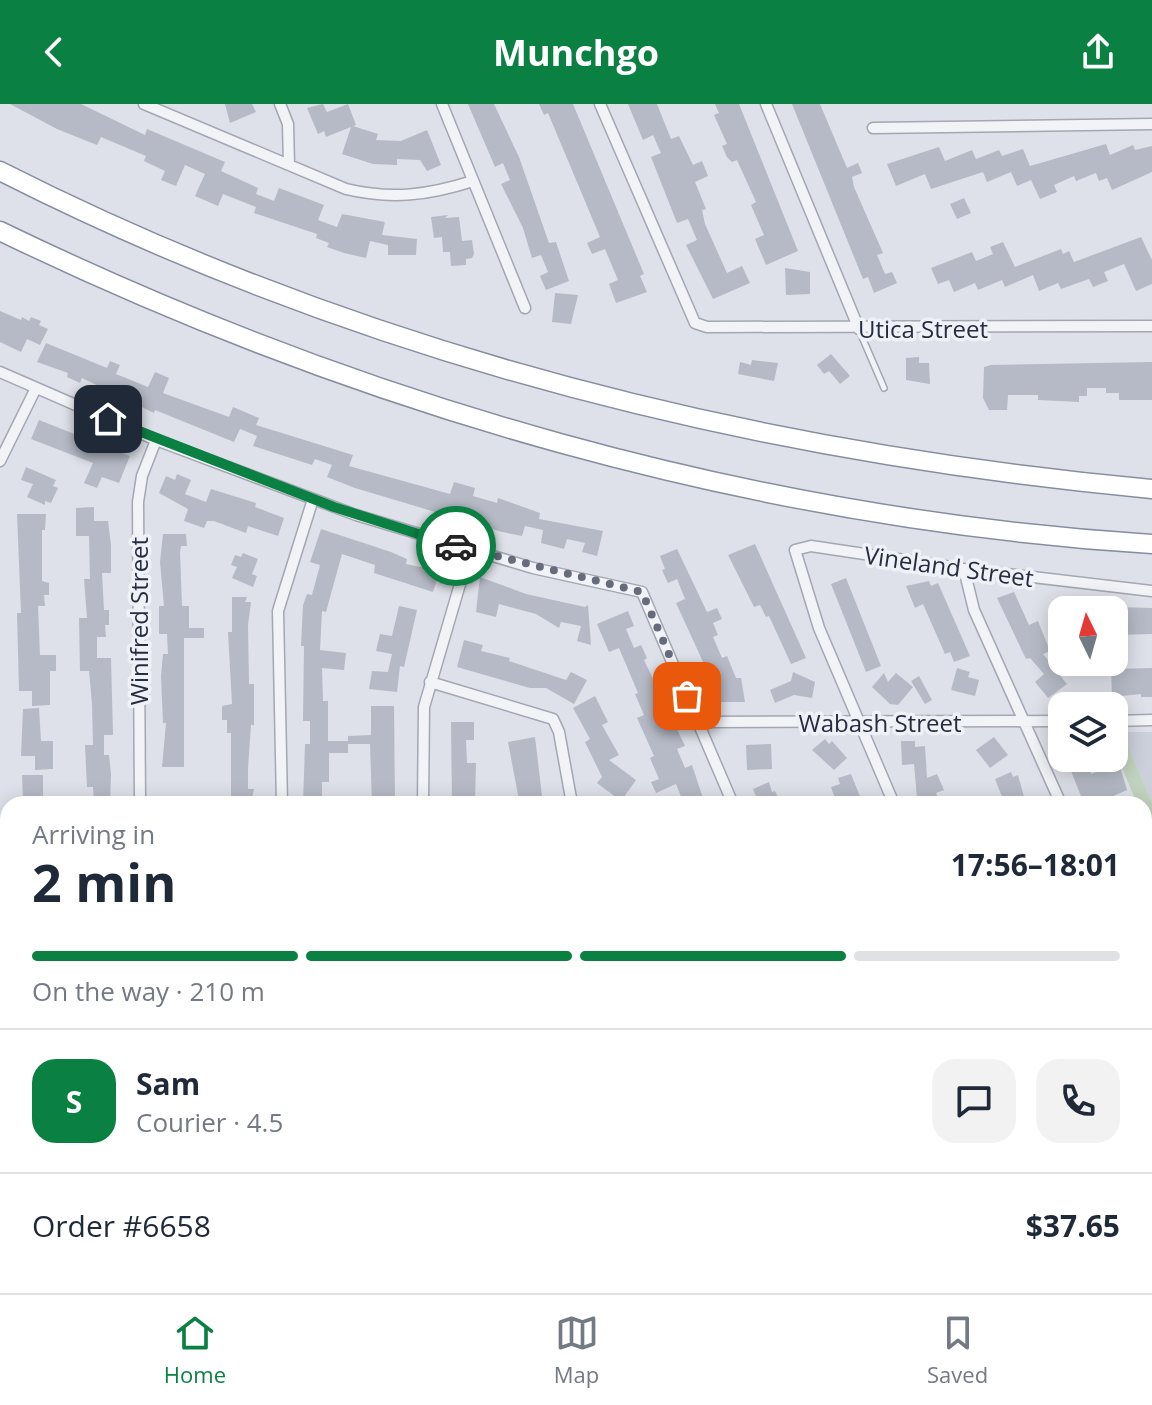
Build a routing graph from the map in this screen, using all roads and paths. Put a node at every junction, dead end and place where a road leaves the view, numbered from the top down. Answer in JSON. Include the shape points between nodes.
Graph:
{"nodes":[{"id":1,"x":144,"y":104,"type":"edge"},
{"id":2,"x":280,"y":104,"type":"edge"},
{"id":3,"x":442,"y":104,"type":"edge"},
{"id":4,"x":600,"y":104,"type":"edge"},
{"id":5,"x":766,"y":104,"type":"edge"},
{"id":6,"x":1152,"y":124,"type":"edge"},
{"id":7,"x":873,"y":128,"type":"dead end"},
{"id":8,"x":289,"y":165,"type":"junction"},
{"id":9,"x":0,"y":171,"type":"edge"},
{"id":10,"x":473,"y":181,"type":"junction"},
{"id":11,"x":0,"y":231,"type":"edge"},
{"id":12,"x":525,"y":308,"type":"dead end"},
{"id":13,"x":1152,"y":326,"type":"edge"},
{"id":14,"x":859,"y":329,"type":"junction"},
{"id":15,"x":0,"y":372,"type":"edge"},
{"id":16,"x":36,"y":388,"type":"junction"},
{"id":17,"x":884,"y":388,"type":"dead end"},
{"id":18,"x":156,"y":440,"type":"junction"},
{"id":19,"x":0,"y":461,"type":"edge"},
{"id":20,"x":1152,"y":489,"type":"edge"},
{"id":21,"x":313,"y":499,"type":"junction"},
{"id":22,"x":1152,"y":544,"type":"edge"},
{"id":23,"x":470,"y":550,"type":"junction"},
{"id":24,"x":964,"y":569,"type":"junction"},
{"id":25,"x":1152,"y":591,"type":"edge"},
{"id":26,"x":430,"y":682,"type":"junction"},
{"id":27,"x":1152,"y":720,"type":"edge"},
{"id":28,"x":1048,"y":721,"type":"edge"},
{"id":29,"x":1128,"y":721,"type":"edge"},
{"id":30,"x":698,"y":722,"type":"junction"},
{"id":31,"x":1026,"y":722,"type":"junction"},
{"id":32,"x":860,"y":723,"type":"junction"},
{"id":33,"x":140,"y":796,"type":"edge"},
{"id":34,"x":282,"y":796,"type":"edge"},
{"id":35,"x":423,"y":796,"type":"edge"},
{"id":36,"x":571,"y":796,"type":"edge"},
{"id":37,"x":730,"y":796,"type":"edge"},
{"id":38,"x":891,"y":796,"type":"edge"},
{"id":39,"x":1058,"y":796,"type":"edge"}],
"edges":[{"from":1,"to":8,"type":"street"},
{"from":2,"to":8,"type":"street","via":[[288,124]]},
{"from":3,"to":10,"type":"street"},
{"from":4,"to":14,"type":"street","name":"Utica Street","via":[[695,323]]},
{"from":5,"to":14,"type":"street"},
{"from":6,"to":7,"type":"street"},
{"from":8,"to":10,"type":"street","via":[[346,189],[389,197],[421,196]]},
{"from":9,"to":20,"type":"highway","via":[[227,273],[508,372],[667,414],[904,460]]},
{"from":10,"to":12,"type":"street"},
{"from":11,"to":22,"type":"highway","via":[[270,349],[430,404],[624,460],[908,516]]},
{"from":13,"to":14,"type":"street","name":"Utica Street"},
{"from":14,"to":17,"type":"lane"},
{"from":15,"to":16,"type":"street"},
{"from":16,"to":18,"type":"street"},
{"from":16,"to":19,"type":"street"},
{"from":18,"to":21,"type":"street"},
{"from":18,"to":33,"type":"street","name":"Winifred Street","via":[[138,502]]},
{"from":21,"to":23,"type":"street"},
{"from":21,"to":34,"type":"street","via":[[278,611]]},
{"from":23,"to":26,"type":"street"},
{"from":23,"to":30,"type":"street","via":[[641,592]]},
{"from":24,"to":25,"type":"street","name":"Vineland Street"},
{"from":24,"to":31,"type":"street","via":[[974,610]]},
{"from":24,"to":32,"type":"street","name":"Vineland Street","via":[[811,546],[795,550],[819,628]]},
{"from":26,"to":35,"type":"street"},
{"from":26,"to":36,"type":"street","via":[[553,719]]},
{"from":27,"to":29,"type":"street"},
{"from":28,"to":31,"type":"street","name":"Wabash Street"},
{"from":30,"to":32,"type":"street","name":"Wabash Street"},
{"from":30,"to":37,"type":"street"},
{"from":31,"to":32,"type":"street","name":"Wabash Street"},
{"from":31,"to":39,"type":"street"},
{"from":32,"to":38,"type":"street"}]}
